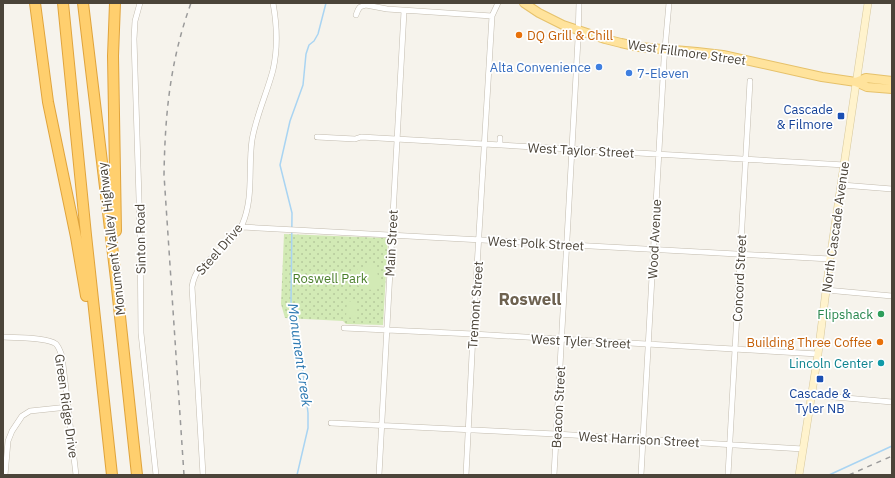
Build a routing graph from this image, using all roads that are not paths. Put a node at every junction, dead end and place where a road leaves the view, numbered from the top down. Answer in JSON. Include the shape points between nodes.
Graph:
{"nodes":[{"id":1,"x":35,"y":3,"type":"edge"},
{"id":2,"x":63,"y":3,"type":"edge"},
{"id":3,"x":82,"y":3,"type":"edge"},
{"id":4,"x":115,"y":3,"type":"edge"},
{"id":5,"x":140,"y":3,"type":"edge"},
{"id":6,"x":272,"y":3,"type":"edge"},
{"id":7,"x":498,"y":3,"type":"edge"},
{"id":8,"x":524,"y":3,"type":"edge"},
{"id":9,"x":579,"y":3,"type":"edge"},
{"id":10,"x":668,"y":3,"type":"edge"},
{"id":11,"x":868,"y":3,"type":"edge"},
{"id":12,"x":404,"y":11,"type":"junction"},
{"id":13,"x":356,"y":15,"type":"dead end"},
{"id":14,"x":492,"y":16,"type":"junction"},
{"id":15,"x":578,"y":30,"type":"junction"},
{"id":16,"x":665,"y":50,"type":"junction"},
{"id":17,"x":750,"y":81,"type":"dead end"},
{"id":18,"x":892,"y":81,"type":"edge"},
{"id":19,"x":856,"y":82,"type":"junction"},
{"id":20,"x":892,"y":89,"type":"edge"},
{"id":21,"x":317,"y":137,"type":"dead end"},
{"id":22,"x":500,"y":138,"type":"dead end"},
{"id":23,"x":397,"y":139,"type":"junction"},
{"id":24,"x":485,"y":144,"type":"junction"},
{"id":25,"x":500,"y":145,"type":"junction"},
{"id":26,"x":572,"y":149,"type":"junction"},
{"id":27,"x":658,"y":155,"type":"junction"},
{"id":28,"x":746,"y":159,"type":"junction"},
{"id":29,"x":845,"y":165,"type":"junction"},
{"id":30,"x":842,"y":185,"type":"junction"},
{"id":31,"x":892,"y":189,"type":"edge"},
{"id":32,"x":242,"y":227,"type":"junction"},
{"id":33,"x":392,"y":234,"type":"junction"},
{"id":34,"x":480,"y":240,"type":"junction"},
{"id":35,"x":567,"y":245,"type":"junction"},
{"id":36,"x":654,"y":249,"type":"junction"},
{"id":37,"x":741,"y":253,"type":"junction"},
{"id":38,"x":830,"y":259,"type":"junction"},
{"id":39,"x":116,"y":279,"type":"junction"},
{"id":40,"x":826,"y":290,"type":"junction"},
{"id":41,"x":892,"y":296,"type":"edge"},
{"id":42,"x":344,"y":328,"type":"dead end"},
{"id":43,"x":386,"y":330,"type":"junction"},
{"id":44,"x":473,"y":334,"type":"junction"},
{"id":45,"x":3,"y":337,"type":"edge"},
{"id":46,"x":562,"y":340,"type":"junction"},
{"id":47,"x":648,"y":344,"type":"junction"},
{"id":48,"x":735,"y":349,"type":"junction"},
{"id":49,"x":99,"y":353,"type":"junction"},
{"id":50,"x":818,"y":354,"type":"junction"},
{"id":51,"x":811,"y":395,"type":"junction"},
{"id":52,"x":892,"y":402,"type":"edge"},
{"id":53,"x":68,"y":407,"type":"junction"},
{"id":54,"x":331,"y":423,"type":"dead end"},
{"id":55,"x":381,"y":425,"type":"junction"},
{"id":56,"x":468,"y":430,"type":"junction"},
{"id":57,"x":556,"y":434,"type":"junction"},
{"id":58,"x":643,"y":440,"type":"junction"},
{"id":59,"x":731,"y":444,"type":"junction"},
{"id":60,"x":803,"y":448,"type":"junction"},
{"id":61,"x":799,"y":474,"type":"edge"},
{"id":62,"x":5,"y":475,"type":"edge"},
{"id":63,"x":76,"y":475,"type":"edge"},
{"id":64,"x":112,"y":475,"type":"edge"},
{"id":65,"x":137,"y":475,"type":"edge"},
{"id":66,"x":156,"y":475,"type":"edge"},
{"id":67,"x":203,"y":475,"type":"edge"},
{"id":68,"x":379,"y":475,"type":"edge"},
{"id":69,"x":466,"y":475,"type":"edge"},
{"id":70,"x":554,"y":475,"type":"edge"},
{"id":71,"x":641,"y":475,"type":"edge"},
{"id":72,"x":728,"y":475,"type":"edge"}],
"edges":[{"from":1,"to":49,"type":"highway","via":[[48,102]]},
{"from":2,"to":49,"type":"highway","name":"Monument Valley Highway"},
{"from":3,"to":39,"type":"highway","name":"Monument Valley Highway"},
{"from":4,"to":39,"type":"highway","via":[[113,56]]},
{"from":5,"to":66,"type":"street","name":"Sinton Road","via":[[134,26],[134,39],[141,327]]},
{"from":6,"to":32,"type":"street","name":"Steel Drive","via":[[276,32],[275,60],[254,130],[248,204]]},
{"from":7,"to":14,"type":"street"},
{"from":8,"to":15,"type":"main road","name":"West Fillmore Street","via":[[563,25]]},
{"from":9,"to":15,"type":"street","name":"Beacon Street"},
{"from":10,"to":16,"type":"street","name":"Wood Avenue"},
{"from":11,"to":19,"type":"main road","name":"North Cascade Avenue"},
{"from":12,"to":13,"type":"street","via":[[366,6],[360,7]]},
{"from":12,"to":14,"type":"street"},
{"from":12,"to":23,"type":"street","name":"Main Street"},
{"from":14,"to":24,"type":"street","name":"Tremont Street"},
{"from":15,"to":16,"type":"main road","name":"West Fillmore Street","via":[[621,43]]},
{"from":15,"to":26,"type":"street","name":"Beacon Street"},
{"from":16,"to":19,"type":"main road","name":"West Fillmore Street","via":[[723,55]]},
{"from":16,"to":27,"type":"street","name":"Wood Avenue"},
{"from":17,"to":28,"type":"street","name":"Concord Street"},
{"from":18,"to":19,"type":"main road","via":[[866,78]]},
{"from":19,"to":20,"type":"main road","via":[[867,87]]},
{"from":19,"to":29,"type":"main road","name":"North Cascade Avenue"},
{"from":21,"to":23,"type":"street","name":"West Taylor Street"},
{"from":22,"to":25,"type":"street"},
{"from":23,"to":24,"type":"street","name":"West Taylor Street"},
{"from":23,"to":33,"type":"street","name":"Main Street"},
{"from":24,"to":25,"type":"street","name":"West Taylor Street"},
{"from":24,"to":34,"type":"street","name":"Tremont Street"},
{"from":25,"to":26,"type":"street","name":"West Taylor Street"},
{"from":26,"to":27,"type":"street","name":"West Taylor Street"},
{"from":26,"to":35,"type":"street","name":"Beacon Street"},
{"from":27,"to":28,"type":"street","name":"West Taylor Street"},
{"from":27,"to":36,"type":"street","name":"Wood Avenue"},
{"from":28,"to":29,"type":"street","name":"West Taylor Street"},
{"from":28,"to":37,"type":"street","name":"Concord Street"},
{"from":29,"to":30,"type":"main road","name":"North Cascade Avenue"},
{"from":30,"to":31,"type":"street"},
{"from":30,"to":38,"type":"main road","name":"North Cascade Avenue"},
{"from":32,"to":33,"type":"street","name":"West Polk Street"},
{"from":32,"to":67,"type":"street","name":"Steel Drive","via":[[200,268],[194,277],[192,287]]},
{"from":33,"to":34,"type":"street","name":"West Polk Street"},
{"from":33,"to":43,"type":"street","name":"Main Street"},
{"from":34,"to":35,"type":"street","name":"West Polk Street"},
{"from":34,"to":44,"type":"street","name":"Tremont Street"},
{"from":35,"to":36,"type":"street","name":"West Polk Street"},
{"from":35,"to":46,"type":"street","name":"Beacon Street"},
{"from":36,"to":37,"type":"street","name":"West Polk Street"},
{"from":36,"to":47,"type":"street","name":"Wood Avenue"},
{"from":37,"to":38,"type":"street","name":"West Polk Street"},
{"from":37,"to":48,"type":"street","name":"Concord Street"},
{"from":38,"to":40,"type":"main road","name":"North Cascade Avenue"},
{"from":39,"to":65,"type":"highway","name":"Monument Valley Highway"},
{"from":40,"to":41,"type":"street"},
{"from":40,"to":50,"type":"main road","name":"North Cascade Avenue"},
{"from":42,"to":43,"type":"street","name":"West Tyler Street"},
{"from":43,"to":44,"type":"street","name":"West Tyler Street"},
{"from":43,"to":55,"type":"street","name":"Main Street"},
{"from":44,"to":46,"type":"street","name":"West Tyler Street"},
{"from":44,"to":56,"type":"street","name":"Tremont Street"},
{"from":45,"to":53,"type":"street","name":"Green Ridge Drive","via":[[49,340],[59,347]]},
{"from":46,"to":47,"type":"street","name":"West Tyler Street"},
{"from":46,"to":57,"type":"street","name":"Beacon Street"},
{"from":47,"to":48,"type":"street","name":"West Tyler Street"},
{"from":47,"to":58,"type":"street","name":"Wood Avenue"},
{"from":48,"to":50,"type":"street","name":"West Tyler Street"},
{"from":48,"to":59,"type":"street","name":"Concord Street"},
{"from":49,"to":64,"type":"highway","name":"Monument Valley Highway"},
{"from":50,"to":51,"type":"main road","name":"North Cascade Avenue"},
{"from":51,"to":52,"type":"street"},
{"from":51,"to":60,"type":"main road","name":"North Cascade Avenue"},
{"from":53,"to":62,"type":"street","via":[[30,411],[22,416],[8,441]]},
{"from":53,"to":63,"type":"street","name":"Green Ridge Drive"},
{"from":54,"to":55,"type":"street","name":"West Harrison Street"},
{"from":55,"to":56,"type":"street","name":"West Harrison Street"},
{"from":55,"to":68,"type":"street","name":"Main Street"},
{"from":56,"to":57,"type":"street","name":"West Harrison Street"},
{"from":56,"to":69,"type":"street","name":"Tremont Street"},
{"from":57,"to":58,"type":"street","name":"West Harrison Street"},
{"from":57,"to":70,"type":"street","name":"Beacon Street"},
{"from":58,"to":59,"type":"street","name":"West Harrison Street"},
{"from":58,"to":71,"type":"street","name":"Wood Avenue"},
{"from":59,"to":60,"type":"street","name":"West Harrison Street"},
{"from":59,"to":72,"type":"street","name":"Concord Street"},
{"from":60,"to":61,"type":"main road","name":"North Cascade Avenue"}]}
